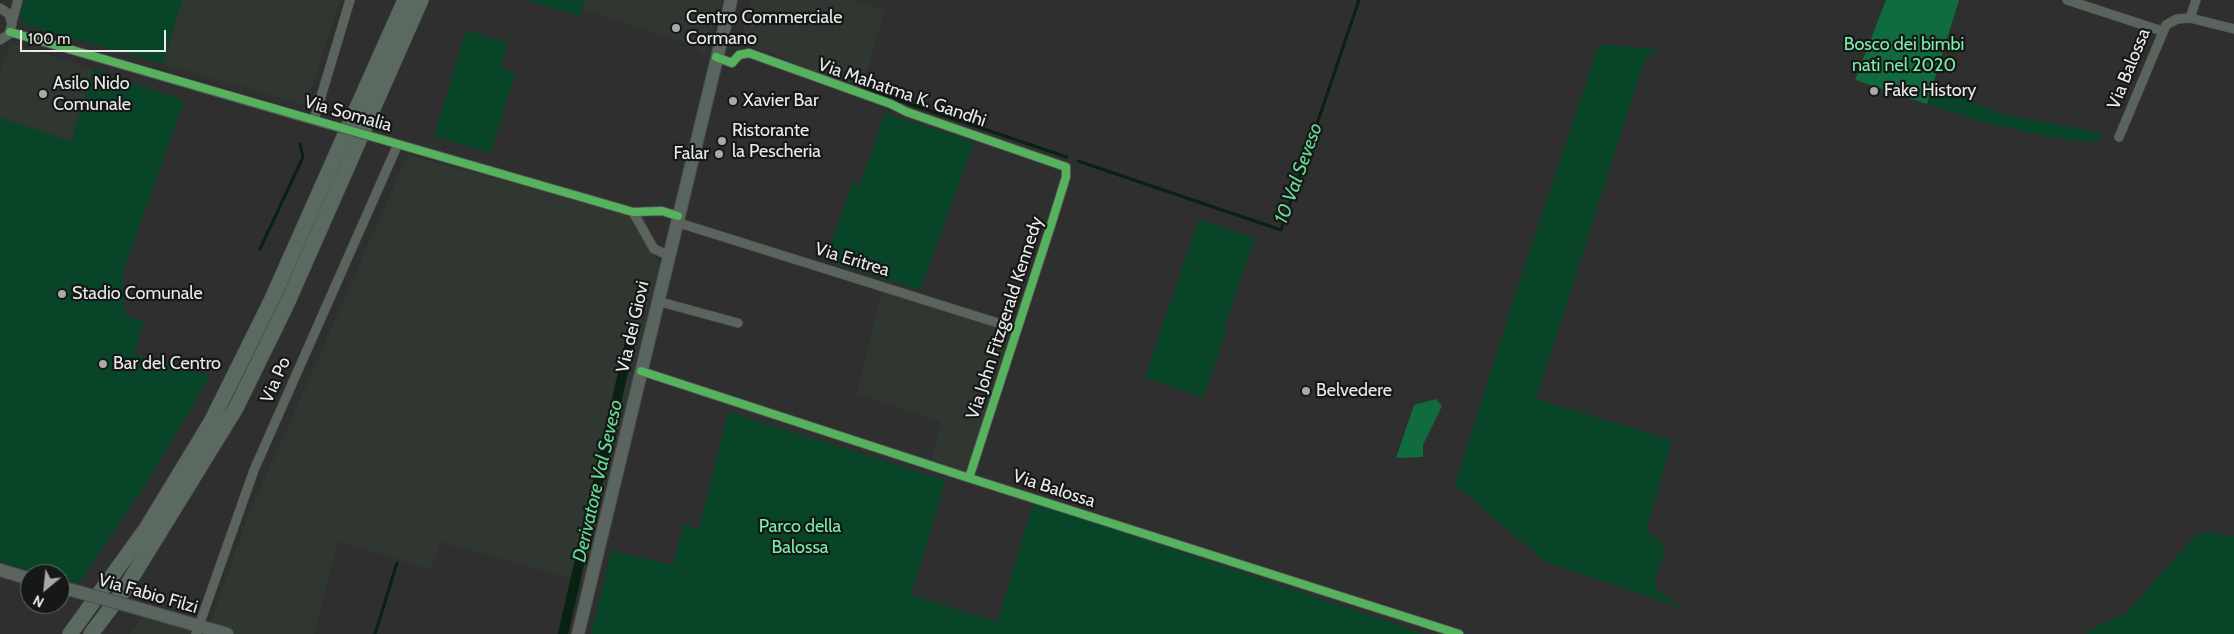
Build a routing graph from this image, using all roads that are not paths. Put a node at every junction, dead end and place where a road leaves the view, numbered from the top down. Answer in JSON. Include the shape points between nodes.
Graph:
{"nodes":[{"id":1,"x":17,"y":0,"type":"edge"},
{"id":2,"x":350,"y":0,"type":"edge"},
{"id":3,"x":405,"y":0,"type":"edge"},
{"id":4,"x":422,"y":0,"type":"edge"},
{"id":5,"x":731,"y":0,"type":"edge"},
{"id":6,"x":2067,"y":0,"type":"edge"},
{"id":7,"x":2196,"y":0,"type":"edge"},
{"id":8,"x":0,"y":8,"type":"edge"},
{"id":9,"x":2190,"y":18,"type":"junction"},
{"id":10,"x":2234,"y":29,"type":"edge"},
{"id":11,"x":2162,"y":31,"type":"junction"},
{"id":12,"x":7,"y":33,"type":"edge"},
{"id":13,"x":0,"y":46,"type":"edge"},
{"id":14,"x":716,"y":57,"type":"junction"},
{"id":15,"x":314,"y":120,"type":"junction"},
{"id":16,"x":2119,"y":137,"type":"dead end"},
{"id":17,"x":398,"y":144,"type":"junction"},
{"id":18,"x":1066,"y":167,"type":"joint"},
{"id":19,"x":632,"y":212,"type":"junction"},
{"id":20,"x":677,"y":219,"type":"junction"},
{"id":21,"x":668,"y":255,"type":"junction"},
{"id":22,"x":657,"y":301,"type":"junction"},
{"id":23,"x":738,"y":323,"type":"dead end"},
{"id":24,"x":1017,"y":329,"type":"junction"},
{"id":25,"x":642,"y":371,"type":"junction"},
{"id":26,"x":969,"y":478,"type":"junction"},
{"id":27,"x":0,"y":570,"type":"edge"},
{"id":28,"x":20,"y":576,"type":"edge"},
{"id":29,"x":70,"y":590,"type":"edge"},
{"id":30,"x":124,"y":590,"type":"junction"},
{"id":31,"x":197,"y":630,"type":"edge"},
{"id":32,"x":70,"y":634,"type":"edge"},
{"id":33,"x":90,"y":634,"type":"edge"},
{"id":34,"x":102,"y":634,"type":"edge"},
{"id":35,"x":227,"y":634,"type":"edge"},
{"id":36,"x":578,"y":634,"type":"edge"},
{"id":37,"x":1459,"y":634,"type":"edge"}],
"edges":[{"from":1,"to":8,"type":"street"},
{"from":1,"to":12,"type":"street"},
{"from":2,"to":15,"type":"street"},
{"from":3,"to":32,"type":"highway","via":[[271,301],[211,422],[146,529]]},
{"from":4,"to":30,"type":"highway","via":[[286,306],[236,408]]},
{"from":5,"to":14,"type":"main road","name":"Via dei Giovi"},
{"from":6,"to":11,"type":"street"},
{"from":7,"to":9,"type":"street"},
{"from":8,"to":12,"type":"street","via":[[9,14]]},
{"from":9,"to":10,"type":"street"},
{"from":9,"to":11,"type":"street","name":"Via Balossa","via":[[2173,20]]},
{"from":11,"to":16,"type":"street","name":"Via Balossa"},
{"from":12,"to":13,"type":"street"},
{"from":12,"to":15,"type":"street","name":"Via Somalia"},
{"from":14,"to":18,"type":"street","name":"Via Mahatma K. Gandhi","via":[[732,62],[739,55],[749,53]]},
{"from":14,"to":20,"type":"main road","name":"Via dei Giovi"},
{"from":15,"to":17,"type":"street","name":"Via Somalia","bridge":true},
{"from":17,"to":19,"type":"street","name":"Via Somalia"},
{"from":17,"to":31,"type":"street","name":"Via Po","via":[[254,470]]},
{"from":18,"to":24,"type":"street","name":"Via John Fitzgerald Kennedy","via":[[1066,177]]},
{"from":19,"to":20,"type":"street","name":"Via Somalia","via":[[662,211]]},
{"from":19,"to":21,"type":"street","via":[[654,249]]},
{"from":20,"to":21,"type":"main road","name":"Via dei Giovi"},
{"from":20,"to":24,"type":"street","name":"Via Eritrea"},
{"from":21,"to":22,"type":"main road","name":"Via dei Giovi"},
{"from":22,"to":23,"type":"street"},
{"from":22,"to":25,"type":"main road","name":"Via dei Giovi"},
{"from":24,"to":26,"type":"street","name":"Via John Fitzgerald Kennedy"},
{"from":25,"to":26,"type":"street","name":"Via Balossa"},
{"from":25,"to":36,"type":"main road","name":"Via dei Giovi"},
{"from":26,"to":37,"type":"street","name":"Via Balossa"},
{"from":27,"to":28,"type":"main road"},
{"from":29,"to":31,"type":"main road","name":"Via Fabio Filzi","bridge":true},
{"from":30,"to":33,"type":"highway"},
{"from":30,"to":34,"type":"highway"},
{"from":31,"to":35,"type":"main road","name":"Via Fabio Filzi"}]}
